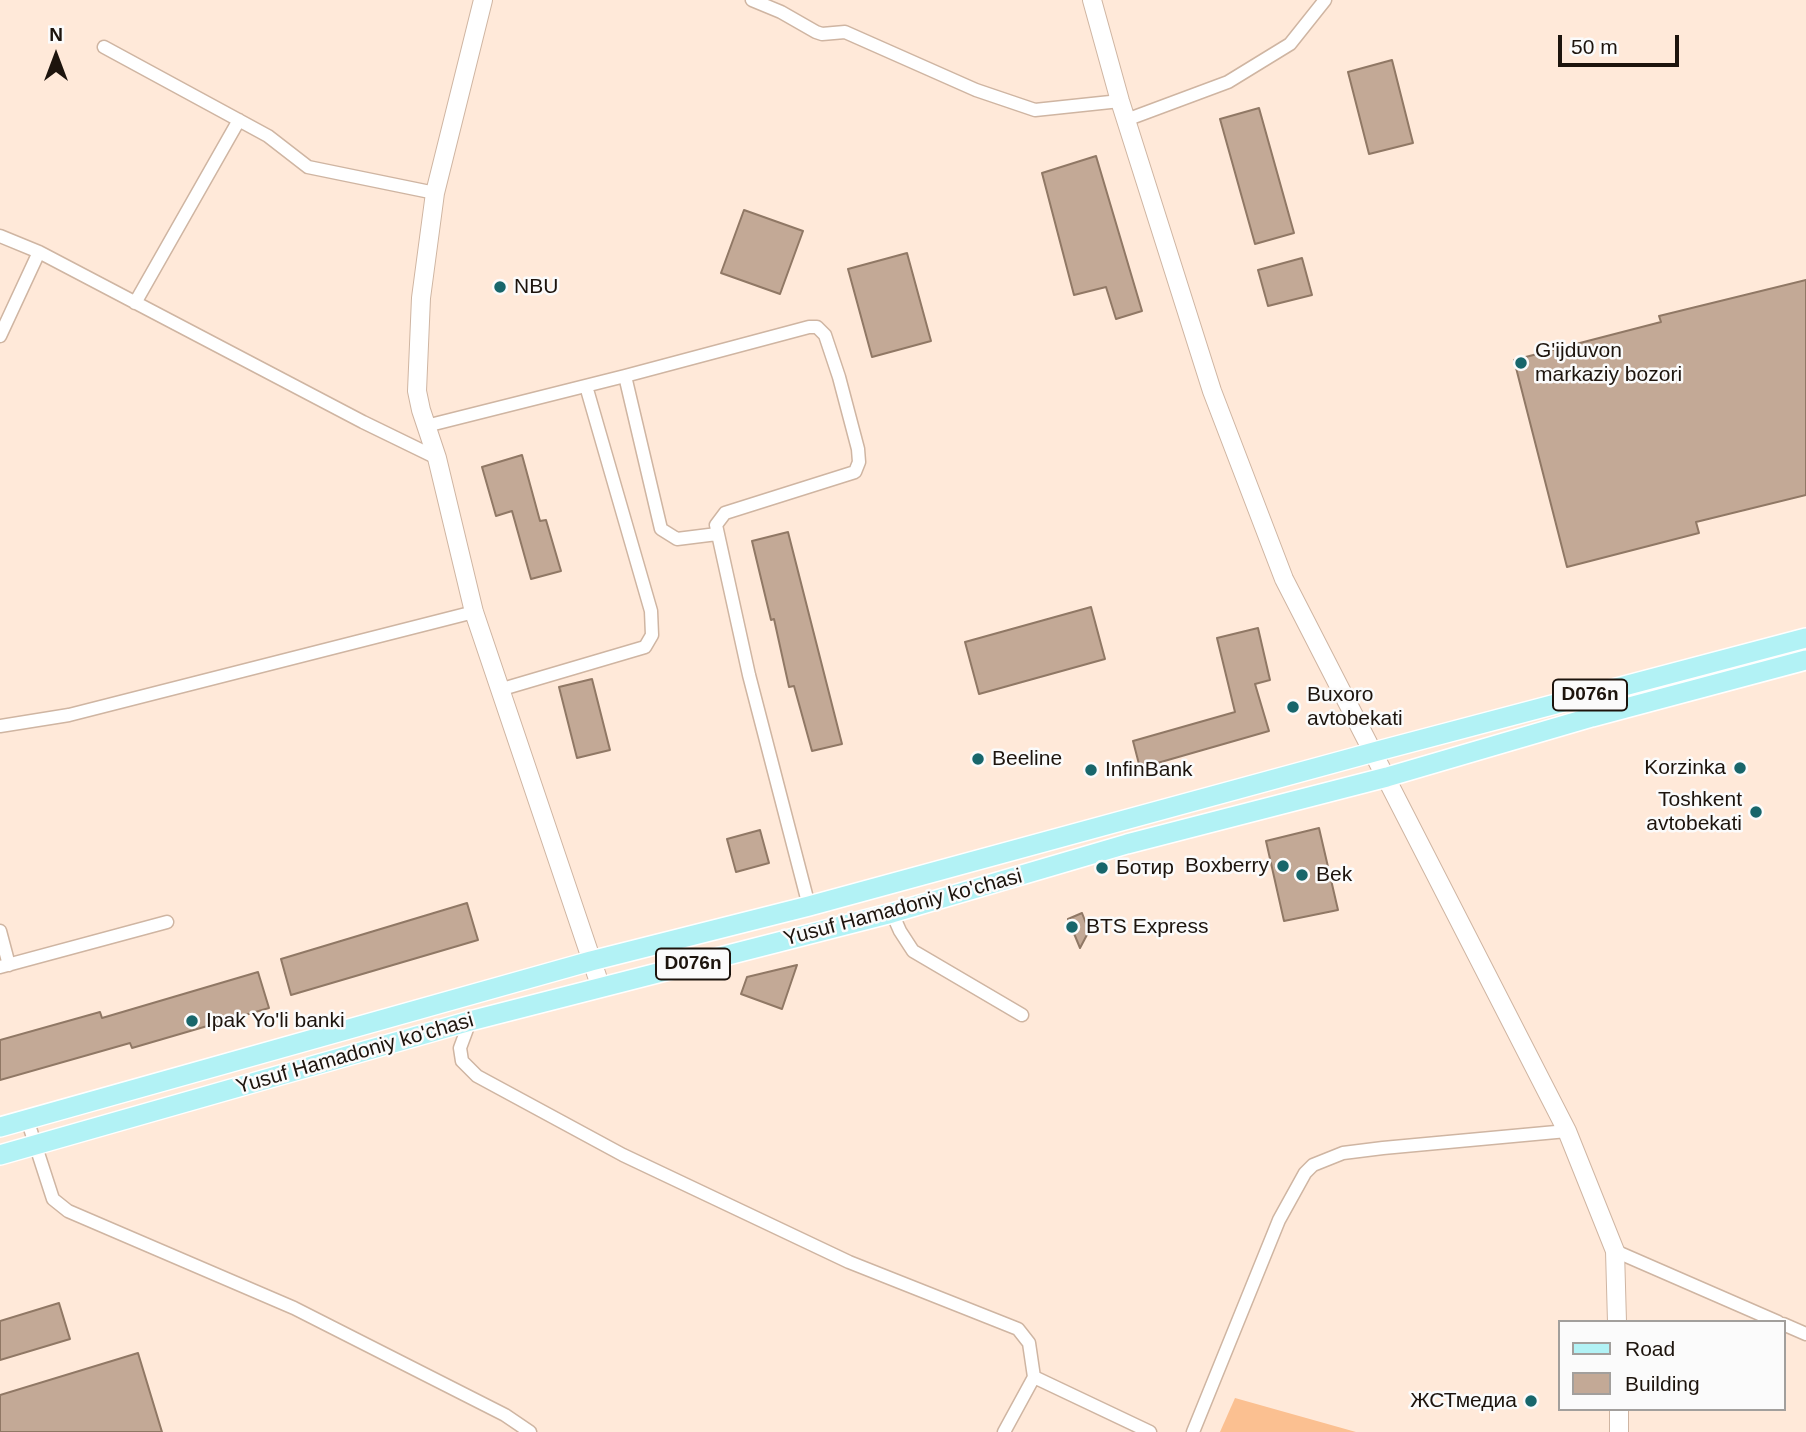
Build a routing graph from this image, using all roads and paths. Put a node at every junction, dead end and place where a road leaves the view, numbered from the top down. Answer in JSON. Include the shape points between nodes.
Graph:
{"nodes":[{"id":1,"x":483,"y":0,"type":"edge"},
{"id":2,"x":752,"y":0,"type":"edge"},
{"id":3,"x":1092,"y":0,"type":"edge"},
{"id":4,"x":1325,"y":0,"type":"edge"},
{"id":5,"x":104,"y":47,"type":"dead end"},
{"id":6,"x":1119,"y":101,"type":"junction"},
{"id":7,"x":239,"y":120,"type":"junction"},
{"id":8,"x":1126,"y":120,"type":"junction"},
{"id":9,"x":435,"y":193,"type":"junction"},
{"id":10,"x":0,"y":236,"type":"edge"},
{"id":11,"x":38,"y":252,"type":"junction"},
{"id":12,"x":135,"y":303,"type":"junction"},
{"id":13,"x":0,"y":336,"type":"edge"},
{"id":14,"x":625,"y":376,"type":"junction"},
{"id":15,"x":586,"y":386,"type":"junction"},
{"id":16,"x":426,"y":426,"type":"junction"},
{"id":17,"x":437,"y":458,"type":"junction"},
{"id":18,"x":717,"y":534,"type":"junction"},
{"id":19,"x":474,"y":612,"type":"junction"},
{"id":20,"x":1806,"y":638,"type":"edge"},
{"id":21,"x":1806,"y":660,"type":"edge"},
{"id":22,"x":499,"y":690,"type":"junction"},
{"id":23,"x":0,"y":726,"type":"edge"},
{"id":24,"x":1374,"y":752,"type":"junction"},
{"id":25,"x":1387,"y":777,"type":"junction"},
{"id":26,"x":809,"y":906,"type":"junction"},
{"id":27,"x":892,"y":913,"type":"junction"},
{"id":28,"x":167,"y":922,"type":"dead end"},
{"id":29,"x":0,"y":931,"type":"edge"},
{"id":30,"x":591,"y":961,"type":"junction"},
{"id":31,"x":4,"y":966,"type":"edge"},
{"id":32,"x":601,"y":988,"type":"junction"},
{"id":33,"x":1021,"y":1015,"type":"dead end"},
{"id":34,"x":470,"y":1021,"type":"junction"},
{"id":35,"x":27,"y":1119,"type":"junction"},
{"id":36,"x":0,"y":1128,"type":"edge"},
{"id":37,"x":1567,"y":1131,"type":"junction"},
{"id":38,"x":36,"y":1143,"type":"junction"},
{"id":39,"x":0,"y":1155,"type":"edge"},
{"id":40,"x":1615,"y":1251,"type":"junction"},
{"id":41,"x":1617,"y":1320,"type":"edge"},
{"id":42,"x":1773,"y":1320,"type":"edge"},
{"id":43,"x":1785,"y":1325,"type":"edge"},
{"id":44,"x":1806,"y":1334,"type":"edge"},
{"id":45,"x":1034,"y":1377,"type":"junction"},
{"id":46,"x":1619,"y":1411,"type":"edge"},
{"id":47,"x":530,"y":1432,"type":"edge"},
{"id":48,"x":1004,"y":1432,"type":"edge"},
{"id":49,"x":1150,"y":1432,"type":"edge"},
{"id":50,"x":1194,"y":1432,"type":"edge"},
{"id":51,"x":1619,"y":1432,"type":"edge"}],
"edges":[{"from":1,"to":9,"type":"main road"},
{"from":2,"to":6,"type":"street","via":[[816,32],[849,33],[976,90],[1035,110]]},
{"from":3,"to":6,"type":"main road"},
{"from":4,"to":8,"type":"street","via":[[1290,44],[1228,82]]},
{"from":5,"to":7,"type":"street"},
{"from":6,"to":8,"type":"main road"},
{"from":7,"to":9,"type":"street","via":[[312,168]]},
{"from":7,"to":12,"type":"street"},
{"from":8,"to":24,"type":"main road","via":[[1212,391],[1284,579]]},
{"from":9,"to":16,"type":"main road","via":[[421,298],[417,391]]},
{"from":10,"to":11,"type":"street"},
{"from":11,"to":12,"type":"street"},
{"from":11,"to":13,"type":"street"},
{"from":12,"to":17,"type":"street"},
{"from":14,"to":15,"type":"street"},
{"from":14,"to":18,"type":"street","via":[[661,529],[677,539]]},
{"from":14,"to":18,"type":"street","via":[[809,327],[817,327],[825,335],[858,449],[858,467],[848,476],[725,513],[718,520]]},
{"from":15,"to":16,"type":"street"},
{"from":15,"to":22,"type":"street","via":[[651,611],[652,635],[645,647]]},
{"from":16,"to":17,"type":"main road"},
{"from":17,"to":19,"type":"main road"},
{"from":18,"to":26,"type":"street"},
{"from":19,"to":22,"type":"main road"},
{"from":19,"to":23,"type":"street","via":[[69,715]]},
{"from":20,"to":24,"type":"main road","name":"Yusuf Hamadoniy ko'chasi","number":"D076n"},
{"from":21,"to":25,"type":"main road","name":"Yusuf Hamadoniy ko'chasi","number":"D076n"},
{"from":22,"to":30,"type":"main road"},
{"from":24,"to":25,"type":"main road"},
{"from":24,"to":26,"type":"main road","name":"Yusuf Hamadoniy ko'chasi","number":"D076n"},
{"from":25,"to":27,"type":"main road","name":"Yusuf Hamadoniy ko'chasi","number":"D076n"},
{"from":25,"to":37,"type":"main road"},
{"from":26,"to":30,"type":"main road","name":"Yusuf Hamadoniy ko'chasi","number":"D076n"},
{"from":27,"to":32,"type":"main road","name":"Yusuf Hamadoniy ko'chasi","number":"D076n"},
{"from":27,"to":33,"type":"street","via":[[913,951]]},
{"from":28,"to":31,"type":"street"},
{"from":29,"to":31,"type":"street"},
{"from":30,"to":32,"type":"main road"},
{"from":30,"to":35,"type":"main road","name":"Yusuf Hamadoniy ko'chasi","number":"D076n"},
{"from":32,"to":34,"type":"main road","name":"Yusuf Hamadoniy ko'chasi","number":"D076n"},
{"from":34,"to":38,"type":"main road","name":"Yusuf Hamadoniy ko'chasi","number":"D076n"},
{"from":34,"to":45,"type":"street","via":[[460,1048],[462,1061],[477,1076],[623,1154],[849,1262],[1018,1329],[1029,1343]]},
{"from":35,"to":36,"type":"main road","name":"Yusuf Hamadoniy ko'chasi","number":"D076n"},
{"from":35,"to":38,"type":"street"},
{"from":37,"to":40,"type":"main road"},
{"from":37,"to":50,"type":"street","via":[[1383,1147],[1343,1153],[1313,1165],[1279,1220]]},
{"from":38,"to":39,"type":"main road","name":"Yusuf Hamadoniy ko'chasi","number":"D076n"},
{"from":38,"to":47,"type":"street","via":[[53,1199],[68,1211],[294,1308]]},
{"from":40,"to":41,"type":"main road"},
{"from":40,"to":42,"type":"street"},
{"from":43,"to":44,"type":"street"},
{"from":45,"to":48,"type":"street"},
{"from":45,"to":49,"type":"street"},
{"from":46,"to":51,"type":"main road"}]}
